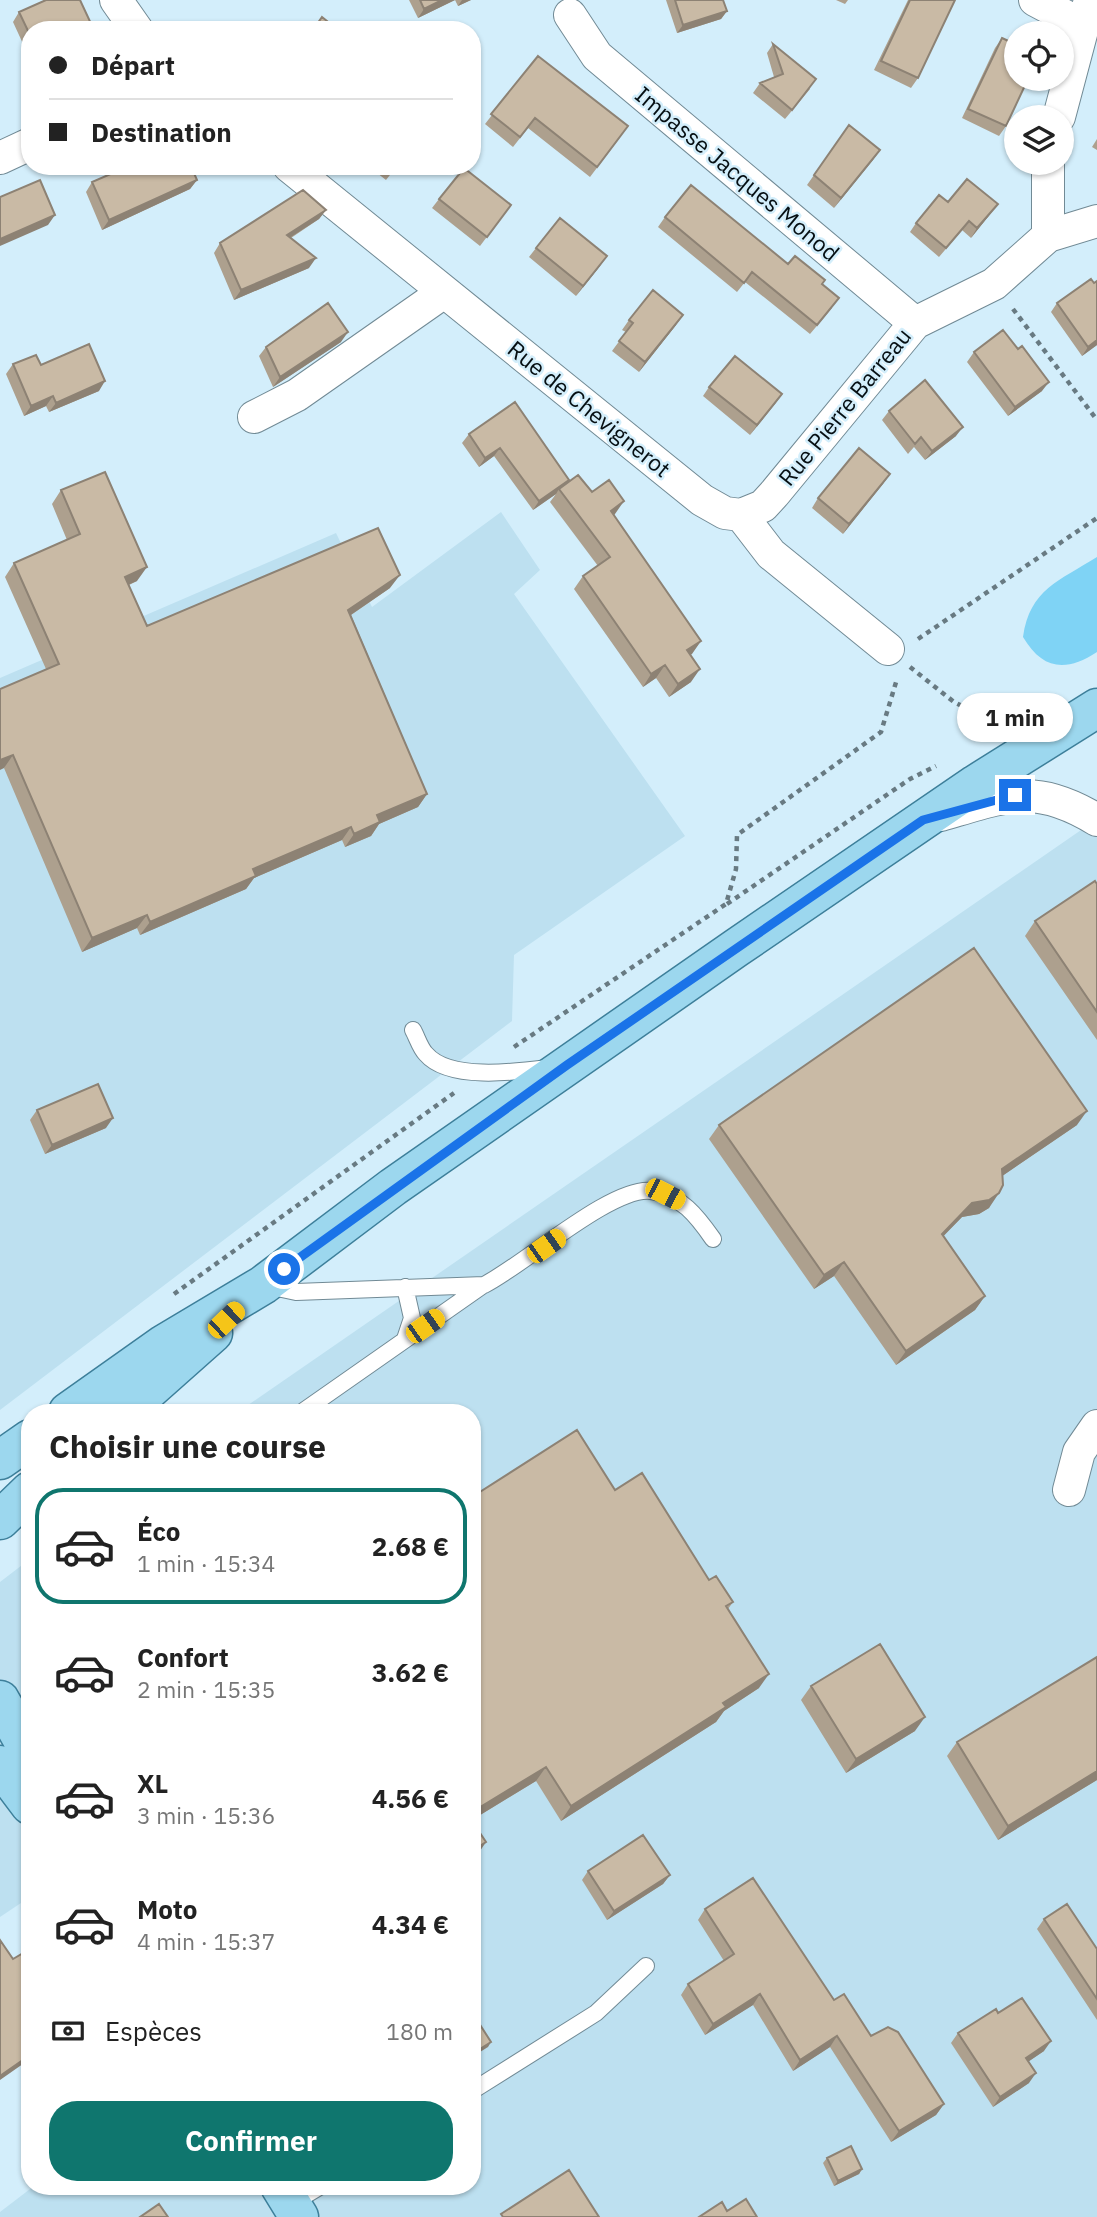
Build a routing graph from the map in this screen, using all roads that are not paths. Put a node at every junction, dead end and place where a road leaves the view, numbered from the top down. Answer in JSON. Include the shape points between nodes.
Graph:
{"nodes":[{"id":1,"x":116,"y":0,"type":"edge"},
{"id":2,"x":1035,"y":0,"type":"edge"},
{"id":3,"x":1086,"y":12,"type":"edge"},
{"id":4,"x":570,"y":15,"type":"dead end"},
{"id":5,"x":131,"y":21,"type":"edge"},
{"id":6,"x":1062,"y":105,"type":"edge"},
{"id":7,"x":21,"y":148,"type":"edge"},
{"id":8,"x":0,"y":158,"type":"edge"},
{"id":9,"x":300,"y":175,"type":"edge"},
{"id":10,"x":1048,"y":175,"type":"edge"},
{"id":11,"x":1097,"y":221,"type":"edge"},
{"id":12,"x":1048,"y":236,"type":"junction"},
{"id":13,"x":444,"y":292,"type":"junction"},
{"id":14,"x":915,"y":323,"type":"junction"},
{"id":15,"x":254,"y":417,"type":"dead end"},
{"id":16,"x":740,"y":515,"type":"junction"},
{"id":17,"x":894,"y":654,"type":"road end"},
{"id":18,"x":1097,"y":708,"type":"edge"},
{"id":19,"x":923,"y":820,"type":"junction"},
{"id":20,"x":1097,"y":820,"type":"edge"},
{"id":21,"x":413,"y":1030,"type":"dead end"},
{"id":22,"x":567,"y":1065,"type":"junction"},
{"id":23,"x":713,"y":1239,"type":"dead end"},
{"id":24,"x":262,"y":1285,"type":"junction"},
{"id":25,"x":484,"y":1285,"type":"junction"},
{"id":26,"x":405,"y":1287,"type":"junction"},
{"id":27,"x":405,"y":1339,"type":"junction"},
{"id":28,"x":79,"y":1404,"type":"edge"},
{"id":29,"x":133,"y":1404,"type":"edge"},
{"id":30,"x":313,"y":1404,"type":"edge"},
{"id":31,"x":1097,"y":1426,"type":"edge"},
{"id":32,"x":21,"y":1445,"type":"edge"},
{"id":33,"x":0,"y":1460,"type":"edge"},
{"id":34,"x":1069,"y":1490,"type":"dead end"},
{"id":35,"x":21,"y":1500,"type":"edge"},
{"id":36,"x":0,"y":1520,"type":"edge"},
{"id":37,"x":0,"y":1699,"type":"edge"},
{"id":38,"x":21,"y":1737,"type":"edge"},
{"id":39,"x":0,"y":1765,"type":"edge"},
{"id":40,"x":21,"y":1793,"type":"edge"},
{"id":41,"x":646,"y":1966,"type":"dead end"},
{"id":42,"x":481,"y":2085,"type":"edge"}],
"edges":[{"from":1,"to":5,"type":"street"},
{"from":2,"to":3,"type":"street"},
{"from":3,"to":6,"type":"street"},
{"from":4,"to":14,"type":"street","name":"Impasse Jacques Monod","via":[[597,56]]},
{"from":7,"to":8,"type":"street"},
{"from":9,"to":13,"type":"street","name":"Rue de Chevignerot"},
{"from":10,"to":12,"type":"street"},
{"from":11,"to":12,"type":"street","name":"Rue Pierre Barreau"},
{"from":12,"to":14,"type":"street","name":"Rue Pierre Barreau","via":[[994,284]]},
{"from":13,"to":15,"type":"street","via":[[297,395]]},
{"from":13,"to":16,"type":"street","name":"Rue de Chevignerot","via":[[702,500],[725,513]]},
{"from":14,"to":16,"type":"street","name":"Rue Pierre Barreau","via":[[774,494],[753,512]]},
{"from":16,"to":17,"type":"street","via":[[771,554]]},
{"from":18,"to":19,"type":"main road","via":[[1016,738]]},
{"from":19,"to":20,"type":"street","via":[[1015,795],[1054,799]]},
{"from":19,"to":22,"type":"main road"},
{"from":21,"to":22,"type":"lane","via":[[426,1054],[440,1065],[493,1074]]},
{"from":22,"to":24,"type":"main road"},
{"from":23,"to":25,"type":"lane","via":[[692,1210],[679,1201],[648,1191],[633,1193],[610,1202]]},
{"from":24,"to":26,"type":"lane","via":[[296,1292]]},
{"from":24,"to":28,"type":"main road","via":[[164,1344]]},
{"from":24,"to":29,"type":"main road"},
{"from":25,"to":26,"type":"lane"},
{"from":25,"to":27,"type":"lane"},
{"from":26,"to":27,"type":"lane","via":[[412,1318]]},
{"from":27,"to":30,"type":"lane"},
{"from":31,"to":34,"type":"street","via":[[1079,1452]]},
{"from":32,"to":33,"type":"main road"},
{"from":35,"to":36,"type":"main road"},
{"from":37,"to":38,"type":"main road"},
{"from":39,"to":40,"type":"main road"},
{"from":41,"to":42,"type":"lane","via":[[596,2013]]}]}
